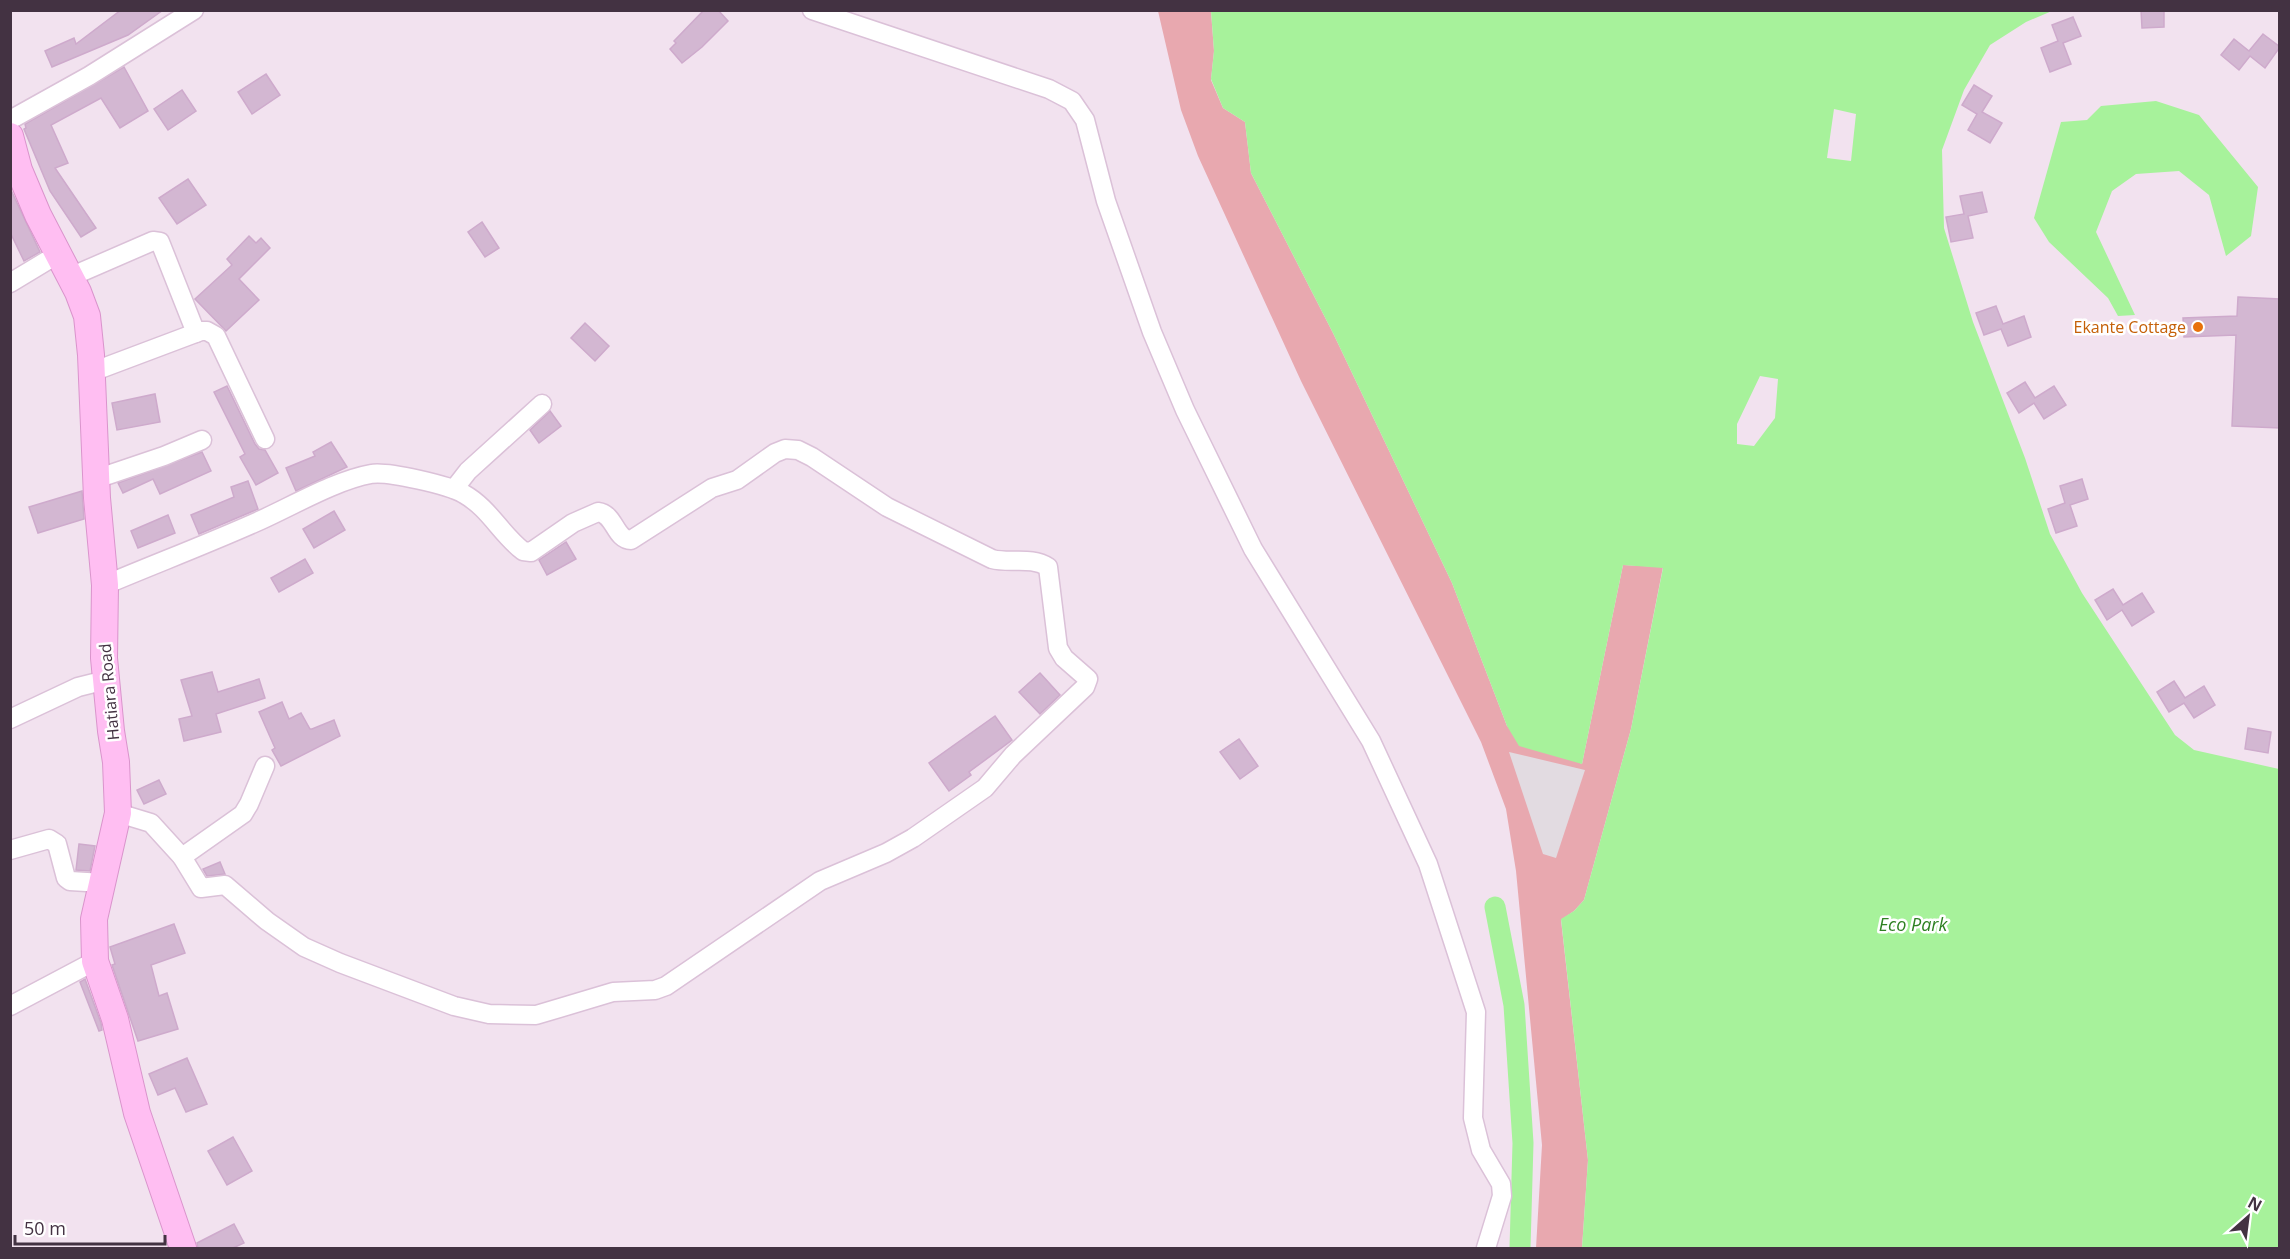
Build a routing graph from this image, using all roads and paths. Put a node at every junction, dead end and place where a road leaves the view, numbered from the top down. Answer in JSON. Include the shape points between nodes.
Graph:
{"nodes":[{"id":1,"x":194,"y":10,"type":"edge"},
{"id":2,"x":812,"y":10,"type":"edge"},
{"id":3,"x":10,"y":120,"type":"edge"},
{"id":4,"x":10,"y":136,"type":"edge"},
{"id":5,"x":58,"y":254,"type":"junction"},
{"id":6,"x":70,"y":277,"type":"junction"},
{"id":7,"x":10,"y":283,"type":"edge"},
{"id":8,"x":196,"y":333,"type":"junction"},
{"id":9,"x":92,"y":372,"type":"junction"},
{"id":10,"x":542,"y":404,"type":"dead end"},
{"id":11,"x":265,"y":439,"type":"dead end"},
{"id":12,"x":202,"y":440,"type":"dead end"},
{"id":13,"x":96,"y":479,"type":"junction"},
{"id":14,"x":454,"y":489,"type":"junction"},
{"id":15,"x":105,"y":585,"type":"junction"},
{"id":16,"x":106,"y":680,"type":"junction"},
{"id":17,"x":10,"y":718,"type":"edge"},
{"id":18,"x":265,"y":766,"type":"dead end"},
{"id":19,"x":118,"y":813,"type":"junction"},
{"id":20,"x":10,"y":850,"type":"edge"},
{"id":21,"x":182,"y":857,"type":"junction"},
{"id":22,"x":103,"y":883,"type":"junction"},
{"id":23,"x":95,"y":962,"type":"junction"},
{"id":24,"x":10,"y":1006,"type":"edge"},
{"id":25,"x":183,"y":1248,"type":"edge"},
{"id":26,"x":1486,"y":1248,"type":"edge"}],
"edges":[{"from":1,"to":3,"type":"street"},
{"from":2,"to":26,"type":"street","via":[[1049,89],[1072,101],[1084,120],[1110,212],[1152,332],[1185,410],[1252,549],[1382,760],[1428,864],[1476,1012],[1473,1118],[1481,1150],[1501,1184],[1502,1196]]},
{"from":4,"to":5,"type":"street","name":"Hatiara Road","via":[[19,170]]},
{"from":5,"to":6,"type":"street","name":"Hatiara Road"},
{"from":5,"to":7,"type":"street"},
{"from":6,"to":8,"type":"street","via":[[153,241],[160,242]]},
{"from":6,"to":9,"type":"street","name":"Hatiara Road","via":[[87,316]]},
{"from":8,"to":9,"type":"street"},
{"from":8,"to":11,"type":"street","via":[[216,336]]},
{"from":9,"to":13,"type":"street","name":"Hatiara Road"},
{"from":10,"to":14,"type":"street","via":[[468,471]]},
{"from":12,"to":13,"type":"street"},
{"from":13,"to":15,"type":"street","name":"Hatiara Road"},
{"from":14,"to":15,"type":"street","via":[[374,473],[353,478]]},
{"from":14,"to":21,"type":"street","via":[[485,510],[523,551],[531,552],[573,523],[598,512],[608,516],[622,537],[631,540],[712,489],[737,480],[775,453],[786,448],[798,450],[887,507],[992,559],[1030,561],[1048,567],[1058,648],[1086,676],[1088,683],[1013,755],[985,788],[913,838],[820,881],[666,986],[613,992],[536,1015],[489,1014],[454,1006],[304,947],[225,885],[201,888]]},
{"from":15,"to":16,"type":"street","name":"Hatiara Road"},
{"from":16,"to":17,"type":"street","via":[[78,687]]},
{"from":16,"to":19,"type":"street","name":"Hatiara Road","via":[[117,762]]},
{"from":18,"to":21,"type":"street","via":[[243,814]]},
{"from":19,"to":21,"type":"street","via":[[151,823]]},
{"from":19,"to":22,"type":"street","name":"Hatiara Road"},
{"from":20,"to":22,"type":"street","via":[[54,840],[66,878]]},
{"from":22,"to":23,"type":"street","name":"Hatiara Road","via":[[94,919]]},
{"from":23,"to":24,"type":"street"},
{"from":23,"to":25,"type":"street","name":"Hatiara Road","via":[[115,1019],[137,1113]]}]}
